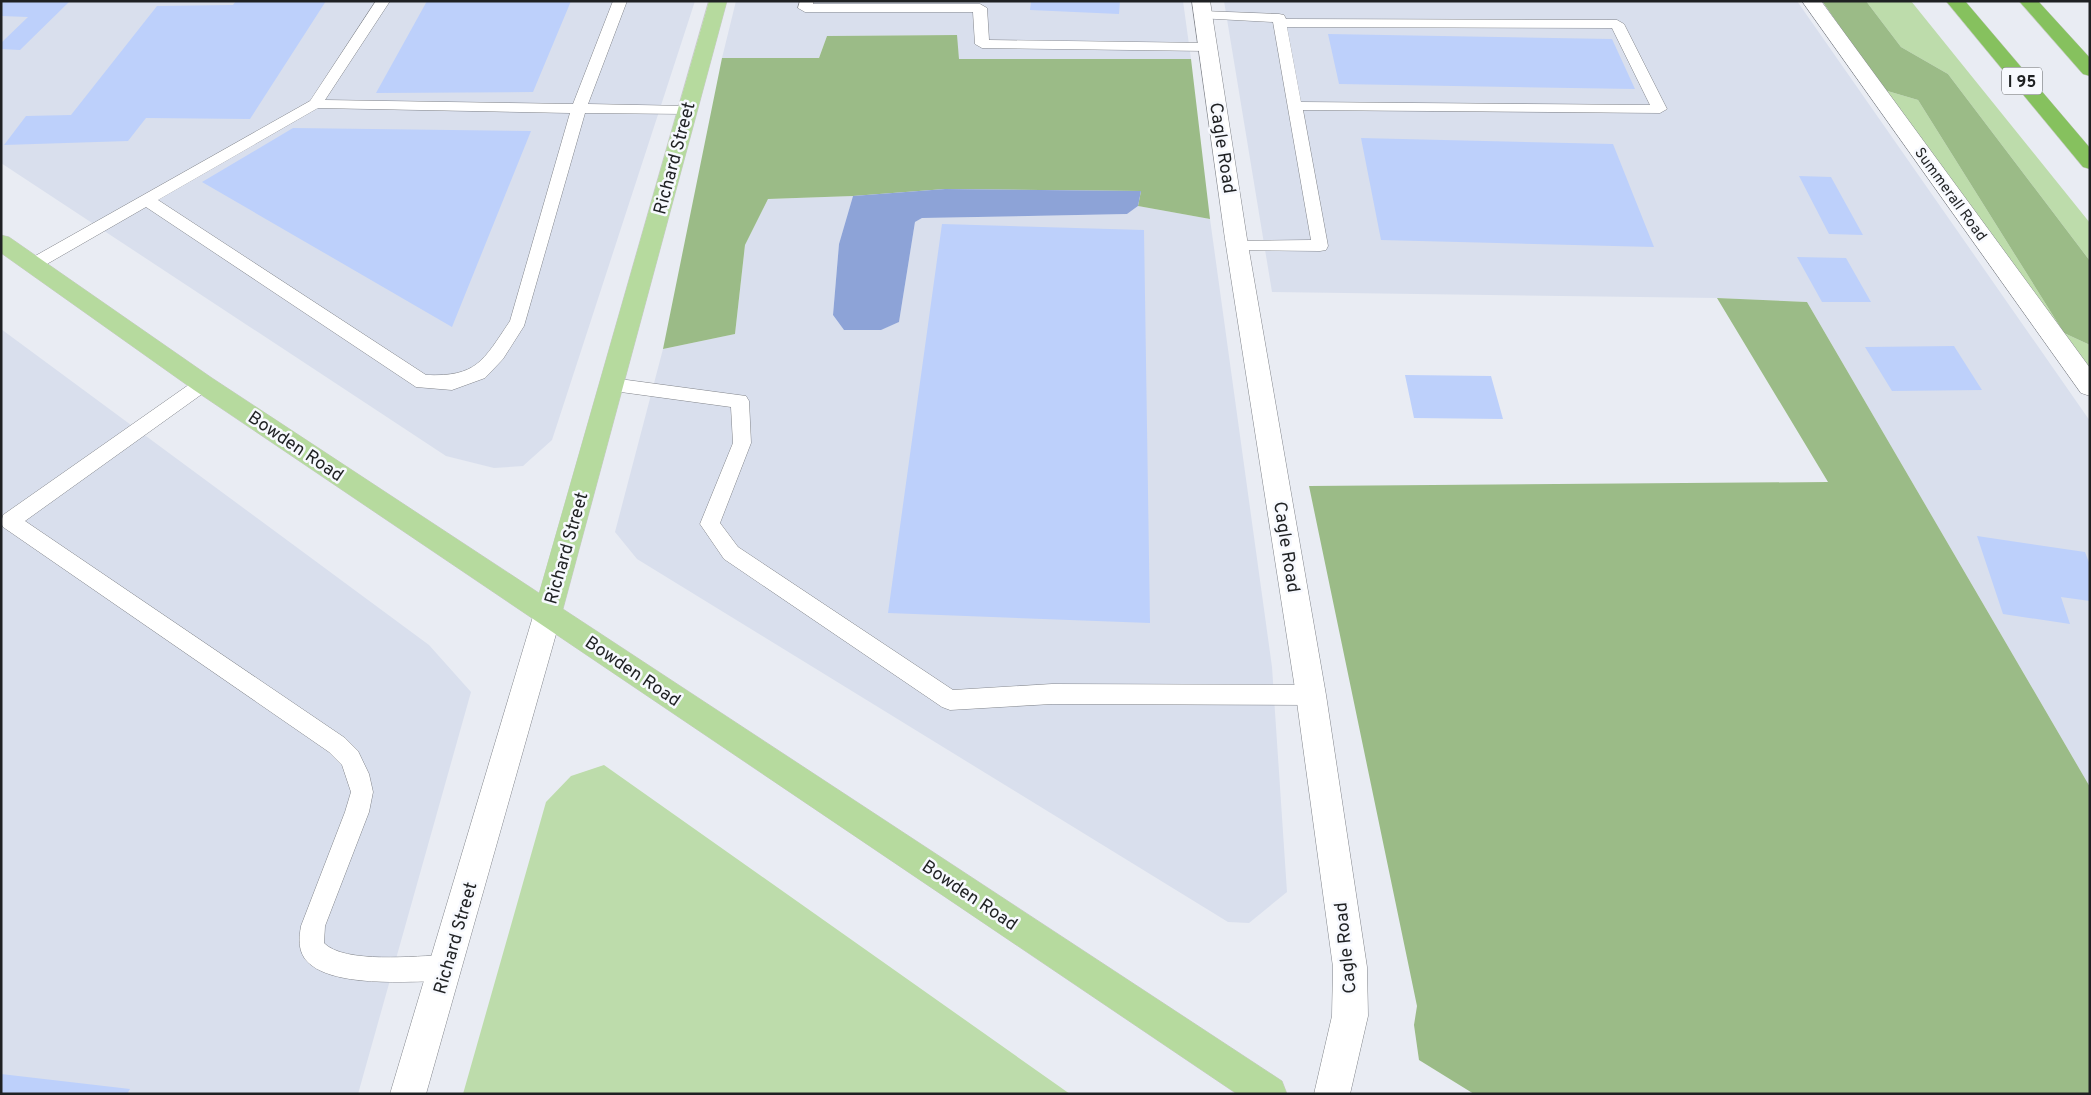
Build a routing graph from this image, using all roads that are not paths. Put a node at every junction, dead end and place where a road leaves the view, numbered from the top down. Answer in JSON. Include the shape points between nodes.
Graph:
{"nodes":[{"id":1,"x":383,"y":1,"type":"edge"},
{"id":2,"x":620,"y":1,"type":"edge"},
{"id":3,"x":718,"y":1,"type":"edge"},
{"id":4,"x":807,"y":1,"type":"edge"},
{"id":5,"x":1812,"y":1,"type":"edge"},
{"id":6,"x":1955,"y":1,"type":"edge"},
{"id":7,"x":2028,"y":1,"type":"edge"},
{"id":8,"x":1202,"y":8,"type":"edge"},
{"id":9,"x":1279,"y":23,"type":"junction"},
{"id":10,"x":1208,"y":47,"type":"junction"},
{"id":11,"x":2090,"y":70,"type":"edge"},
{"id":12,"x":315,"y":104,"type":"junction"},
{"id":13,"x":1295,"y":106,"type":"junction"},
{"id":14,"x":579,"y":108,"type":"junction"},
{"id":15,"x":687,"y":110,"type":"junction"},
{"id":16,"x":2090,"y":162,"type":"edge"},
{"id":17,"x":146,"y":200,"type":"junction"},
{"id":18,"x":1,"y":242,"type":"edge"},
{"id":19,"x":1238,"y":245,"type":"junction"},
{"id":20,"x":34,"y":264,"type":"junction"},
{"id":21,"x":203,"y":384,"type":"junction"},
{"id":22,"x":612,"y":385,"type":"junction"},
{"id":23,"x":2090,"y":387,"type":"edge"},
{"id":24,"x":5,"y":518,"type":"edge"},
{"id":25,"x":548,"y":614,"type":"junction"},
{"id":26,"x":1311,"y":695,"type":"junction"},
{"id":27,"x":446,"y":968,"type":"junction"},
{"id":28,"x":408,"y":1094,"type":"edge"},
{"id":29,"x":1269,"y":1094,"type":"edge"},
{"id":30,"x":1332,"y":1094,"type":"edge"}],
"edges":[{"from":1,"to":12,"type":"lane"},
{"from":2,"to":14,"type":"lane"},
{"from":3,"to":15,"type":"main road","name":"Richard Street"},
{"from":4,"to":10,"type":"lane","via":[[806,8],[980,8],[982,44]]},
{"from":5,"to":23,"type":"street","name":"Summerall Road"},
{"from":6,"to":16,"type":"highway","number":"I 95"},
{"from":7,"to":11,"type":"highway"},
{"from":8,"to":9,"type":"lane","via":[[1279,18]]},
{"from":8,"to":10,"type":"street","name":"Cagle Road"},
{"from":9,"to":13,"type":"lane"},
{"from":9,"to":13,"type":"lane","via":[[1617,24],[1660,109]]},
{"from":10,"to":19,"type":"street","name":"Cagle Road"},
{"from":12,"to":14,"type":"lane"},
{"from":12,"to":17,"type":"lane"},
{"from":13,"to":19,"type":"lane","via":[[1320,246]]},
{"from":14,"to":15,"type":"lane"},
{"from":14,"to":17,"type":"lane","via":[[518,322],[497,354],[479,373],[452,383],[422,382]]},
{"from":15,"to":22,"type":"main road","name":"Richard Street"},
{"from":17,"to":20,"type":"lane"},
{"from":18,"to":20,"type":"main road","name":"Bowden Road"},
{"from":19,"to":26,"type":"street","name":"Cagle Road"},
{"from":20,"to":21,"type":"main road","name":"Bowden Road"},
{"from":21,"to":24,"type":"lane"},
{"from":21,"to":25,"type":"main road","name":"Bowden Road"},
{"from":22,"to":25,"type":"main road","name":"Richard Street"},
{"from":22,"to":26,"type":"lane","via":[[740,401],[742,442],[710,524],[731,553],[950,700],[1052,694]]},
{"from":24,"to":27,"type":"lane","via":[[336,745],[350,758],[362,792],[313,926],[313,950],[335,964],[370,968]]},
{"from":25,"to":27,"type":"street","name":"Richard Street"},
{"from":25,"to":29,"type":"main road","name":"Bowden Road"},
{"from":26,"to":30,"type":"street","name":"Cagle Road","via":[[1350,967],[1350,1016]]},
{"from":27,"to":28,"type":"street","name":"Richard Street"}]}
